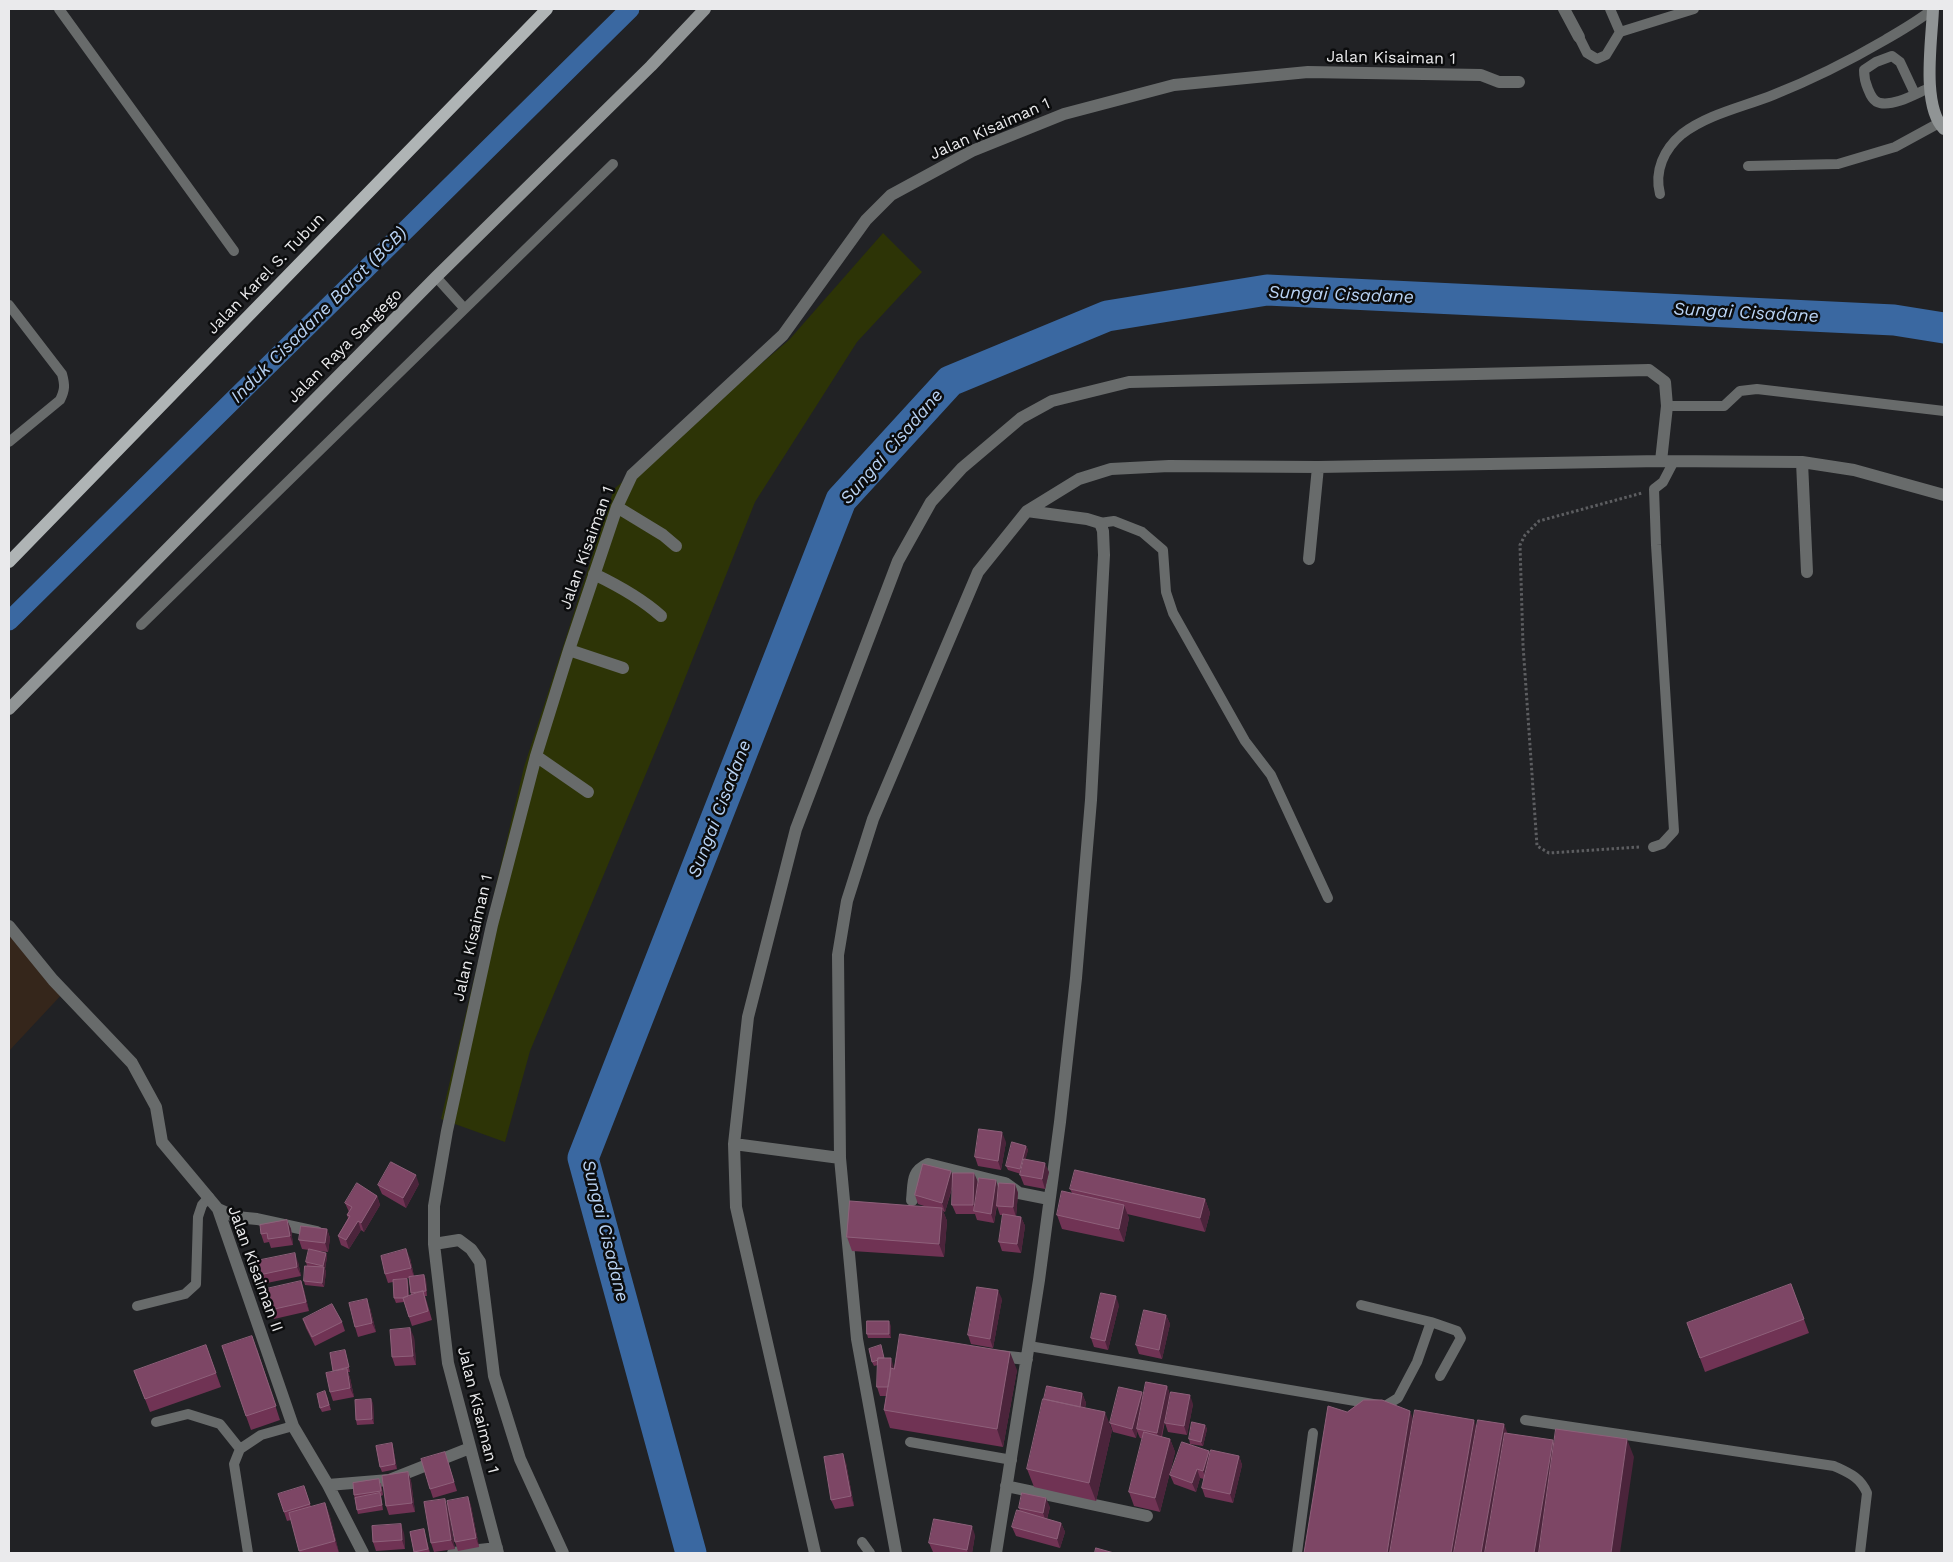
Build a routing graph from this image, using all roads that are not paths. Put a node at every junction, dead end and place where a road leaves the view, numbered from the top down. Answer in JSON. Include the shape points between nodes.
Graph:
{"nodes":[{"id":1,"x":59,"y":9,"type":"edge"},
{"id":2,"x":547,"y":9,"type":"edge"},
{"id":3,"x":706,"y":9,"type":"edge"},
{"id":4,"x":1564,"y":9,"type":"edge"},
{"id":5,"x":1610,"y":9,"type":"edge"},
{"id":6,"x":1694,"y":9,"type":"edge"},
{"id":7,"x":1933,"y":9,"type":"edge"},
{"id":8,"x":1620,"y":32,"type":"junction"},
{"id":9,"x":1579,"y":37,"type":"joint"},
{"id":10,"x":1519,"y":82,"type":"dead end"},
{"id":11,"x":1929,"y":88,"type":"junction"},
{"id":12,"x":1915,"y":94,"type":"junction"},
{"id":13,"x":1941,"y":126,"type":"edge"},
{"id":14,"x":613,"y":164,"type":"dead end"},
{"id":15,"x":1748,"y":166,"type":"dead end"},
{"id":16,"x":1660,"y":194,"type":"dead end"},
{"id":17,"x":234,"y":252,"type":"dead end"},
{"id":18,"x":436,"y":277,"type":"junction"},
{"id":19,"x":9,"y":305,"type":"edge"},
{"id":20,"x":464,"y":308,"type":"junction"},
{"id":21,"x":1667,"y":406,"type":"junction"},
{"id":22,"x":1944,"y":411,"type":"edge"},
{"id":23,"x":9,"y":442,"type":"edge"},
{"id":24,"x":1661,"y":461,"type":"junction"},
{"id":25,"x":1674,"y":461,"type":"junction"},
{"id":26,"x":1802,"y":462,"type":"junction"},
{"id":27,"x":1318,"y":467,"type":"junction"},
{"id":28,"x":1944,"y":495,"type":"edge"},
{"id":29,"x":617,"y":507,"type":"junction"},
{"id":30,"x":1027,"y":511,"type":"junction"},
{"id":31,"x":1100,"y":523,"type":"junction"},
{"id":32,"x":676,"y":546,"type":"dead end"},
{"id":33,"x":1309,"y":560,"type":"dead end"},
{"id":34,"x":9,"y":562,"type":"edge"},
{"id":35,"x":1807,"y":572,"type":"dead end"},
{"id":36,"x":594,"y":574,"type":"junction"},
{"id":37,"x":661,"y":616,"type":"dead end"},
{"id":38,"x":141,"y":625,"type":"dead end"},
{"id":39,"x":569,"y":650,"type":"junction"},
{"id":40,"x":624,"y":668,"type":"dead end"},
{"id":41,"x":9,"y":709,"type":"edge"},
{"id":42,"x":536,"y":756,"type":"junction"},
{"id":43,"x":588,"y":792,"type":"dead end"},
{"id":44,"x":1653,"y":847,"type":"road end"},
{"id":45,"x":1328,"y":898,"type":"dead end"},
{"id":46,"x":9,"y":926,"type":"edge"},
{"id":47,"x":734,"y":1144,"type":"junction"},
{"id":48,"x":840,"y":1158,"type":"junction"},
{"id":49,"x":209,"y":1197,"type":"junction"},
{"id":50,"x":1049,"y":1199,"type":"junction"},
{"id":51,"x":912,"y":1200,"type":"dead end"},
{"id":52,"x":218,"y":1209,"type":"junction"},
{"id":53,"x":320,"y":1233,"type":"edge"},
{"id":54,"x":434,"y":1244,"type":"junction"},
{"id":55,"x":1360,"y":1305,"type":"dead end"},
{"id":56,"x":137,"y":1306,"type":"dead end"},
{"id":57,"x":1432,"y":1322,"type":"junction"},
{"id":58,"x":1028,"y":1353,"type":"junction"},
{"id":59,"x":999,"y":1356,"type":"edge"},
{"id":60,"x":1440,"y":1376,"type":"dead end"},
{"id":61,"x":1525,"y":1420,"type":"dead end"},
{"id":62,"x":156,"y":1422,"type":"dead end"},
{"id":63,"x":293,"y":1426,"type":"junction"},
{"id":64,"x":1313,"y":1433,"type":"dead end"},
{"id":65,"x":910,"y":1442,"type":"dead end"},
{"id":66,"x":470,"y":1448,"type":"junction"},
{"id":67,"x":240,"y":1449,"type":"junction"},
{"id":68,"x":1012,"y":1460,"type":"junction"},
{"id":69,"x":328,"y":1485,"type":"junction"},
{"id":70,"x":1006,"y":1486,"type":"junction"},
{"id":71,"x":1147,"y":1516,"type":"dead end"},
{"id":72,"x":862,"y":1542,"type":"dead end"},
{"id":73,"x":497,"y":1551,"type":"edge"},
{"id":74,"x":248,"y":1553,"type":"edge"},
{"id":75,"x":363,"y":1553,"type":"edge"},
{"id":76,"x":453,"y":1553,"type":"edge"},
{"id":77,"x":563,"y":1553,"type":"edge"},
{"id":78,"x":815,"y":1553,"type":"edge"},
{"id":79,"x":870,"y":1553,"type":"edge"},
{"id":80,"x":896,"y":1553,"type":"edge"},
{"id":81,"x":996,"y":1553,"type":"edge"},
{"id":82,"x":1297,"y":1553,"type":"edge"},
{"id":83,"x":1860,"y":1553,"type":"edge"}],
"edges":[{"from":1,"to":17,"type":"lane"},
{"from":2,"to":34,"type":"main road","name":"Jalan Karel S. Tubun"},
{"from":3,"to":18,"type":"street","name":"Jalan Raya Sangego"},
{"from":4,"to":9,"type":"street"},
{"from":5,"to":8,"type":"lane"},
{"from":6,"to":8,"type":"lane"},
{"from":7,"to":11,"type":"street"},
{"from":7,"to":16,"type":"lane","via":[[1916,22],[1825,72],[1704,121],[1682,135],[1667,152],[1658,170],[1656,182]]},
{"from":8,"to":9,"type":"lane","via":[[1606,55],[1597,59],[1587,53]]},
{"from":10,"to":29,"type":"street","name":"Jalan Kisaiman 1","via":[[1500,82],[1480,75],[1308,72],[1174,85],[1064,114],[972,151],[891,195],[866,220],[783,335],[632,474]]},
{"from":11,"to":12,"type":"lane"},
{"from":11,"to":13,"type":"street"},
{"from":12,"to":12,"type":"lane","via":[[1880,103],[1870,95],[1864,70],[1892,56],[1900,62]]},
{"from":13,"to":15,"type":"lane","via":[[1895,147],[1838,164]]},
{"from":14,"to":20,"type":"lane"},
{"from":18,"to":20,"type":"lane"},
{"from":18,"to":41,"type":"street","name":"Jalan Raya Sangego"},
{"from":19,"to":23,"type":"lane","via":[[62,374],[64,384],[64,392],[56,404]]},
{"from":20,"to":38,"type":"lane"},
{"from":21,"to":22,"type":"lane","via":[[1724,406],[1740,391],[1757,389]]},
{"from":21,"to":24,"type":"street"},
{"from":21,"to":47,"type":"street","via":[[1665,382],[1649,370],[1129,382],[1052,401],[1021,418],[962,468],[931,502],[898,561],[796,829],[748,1017]]},
{"from":24,"to":25,"type":"street"},
{"from":24,"to":27,"type":"street"},
{"from":25,"to":26,"type":"street"},
{"from":25,"to":44,"type":"lane","via":[[1663,482],[1654,490],[1674,831],[1662,844]]},
{"from":26,"to":28,"type":"street","via":[[1854,470]]},
{"from":26,"to":35,"type":"street"},
{"from":27,"to":30,"type":"street","via":[[1111,469],[1079,478]]},
{"from":27,"to":33,"type":"street"},
{"from":29,"to":32,"type":"street"},
{"from":29,"to":36,"type":"street","name":"Jalan Kisaiman 1"},
{"from":30,"to":31,"type":"street"},
{"from":30,"to":48,"type":"street","via":[[978,572],[873,819],[847,901],[838,955]]},
{"from":31,"to":45,"type":"lane","via":[[1114,521],[1142,532],[1162,550],[1166,592],[1173,613],[1245,741],[1271,775]]},
{"from":31,"to":50,"type":"street","via":[[1104,555],[1091,800],[1075,988]]},
{"from":36,"to":37,"type":"street","via":[[629,592]]},
{"from":36,"to":39,"type":"street","name":"Jalan Kisaiman 1"},
{"from":39,"to":40,"type":"street"},
{"from":39,"to":42,"type":"street","name":"Jalan Kisaiman 1"},
{"from":42,"to":43,"type":"street"},
{"from":42,"to":54,"type":"street","name":"Jalan Kisaiman 1","via":[[492,925],[447,1131],[434,1206]]},
{"from":46,"to":49,"type":"street","name":"Jalan Kisaiman II","via":[[53,980],[132,1063],[156,1106],[162,1142]]},
{"from":47,"to":48,"type":"street"},
{"from":47,"to":78,"type":"street","via":[[736,1207]]},
{"from":48,"to":80,"type":"street","via":[[857,1338]]},
{"from":49,"to":52,"type":"street","name":"Jalan Kisaiman II"},
{"from":49,"to":56,"type":"lane","via":[[198,1217],[196,1284],[185,1294]]},
{"from":50,"to":51,"type":"street","via":[[1019,1193],[1005,1183],[928,1164],[918,1169],[914,1176]]},
{"from":50,"to":58,"type":"street"},
{"from":52,"to":53,"type":"street","via":[[236,1217]]},
{"from":52,"to":63,"type":"street","name":"Jalan Kisaiman II"},
{"from":54,"to":66,"type":"street","name":"Jalan Kisaiman 1","via":[[448,1363]]},
{"from":54,"to":77,"type":"street","via":[[459,1240],[480,1262],[494,1376],[520,1459]]},
{"from":55,"to":57,"type":"lane"},
{"from":57,"to":58,"type":"lane","via":[[1398,1398],[1385,1406]]},
{"from":57,"to":60,"type":"lane","via":[[1457,1331],[1461,1338]]},
{"from":58,"to":59,"type":"street"},
{"from":58,"to":68,"type":"street"},
{"from":61,"to":83,"type":"lane","via":[[1834,1466],[1856,1477],[1867,1494]]},
{"from":62,"to":67,"type":"lane","via":[[188,1414],[220,1424]]},
{"from":63,"to":67,"type":"lane","via":[[261,1435]]},
{"from":63,"to":69,"type":"street","name":"Jalan Kisaiman II"},
{"from":64,"to":82,"type":"lane"},
{"from":65,"to":68,"type":"lane"},
{"from":66,"to":69,"type":"street","via":[[389,1480]]},
{"from":66,"to":73,"type":"street","name":"Jalan Kisaiman 1"},
{"from":67,"to":74,"type":"lane","via":[[234,1464]]},
{"from":68,"to":70,"type":"street"},
{"from":69,"to":75,"type":"street","name":"Jalan Kisaiman II"},
{"from":70,"to":71,"type":"street"},
{"from":70,"to":81,"type":"street"},
{"from":72,"to":79,"type":"lane"},
{"from":73,"to":76,"type":"street"}]}
